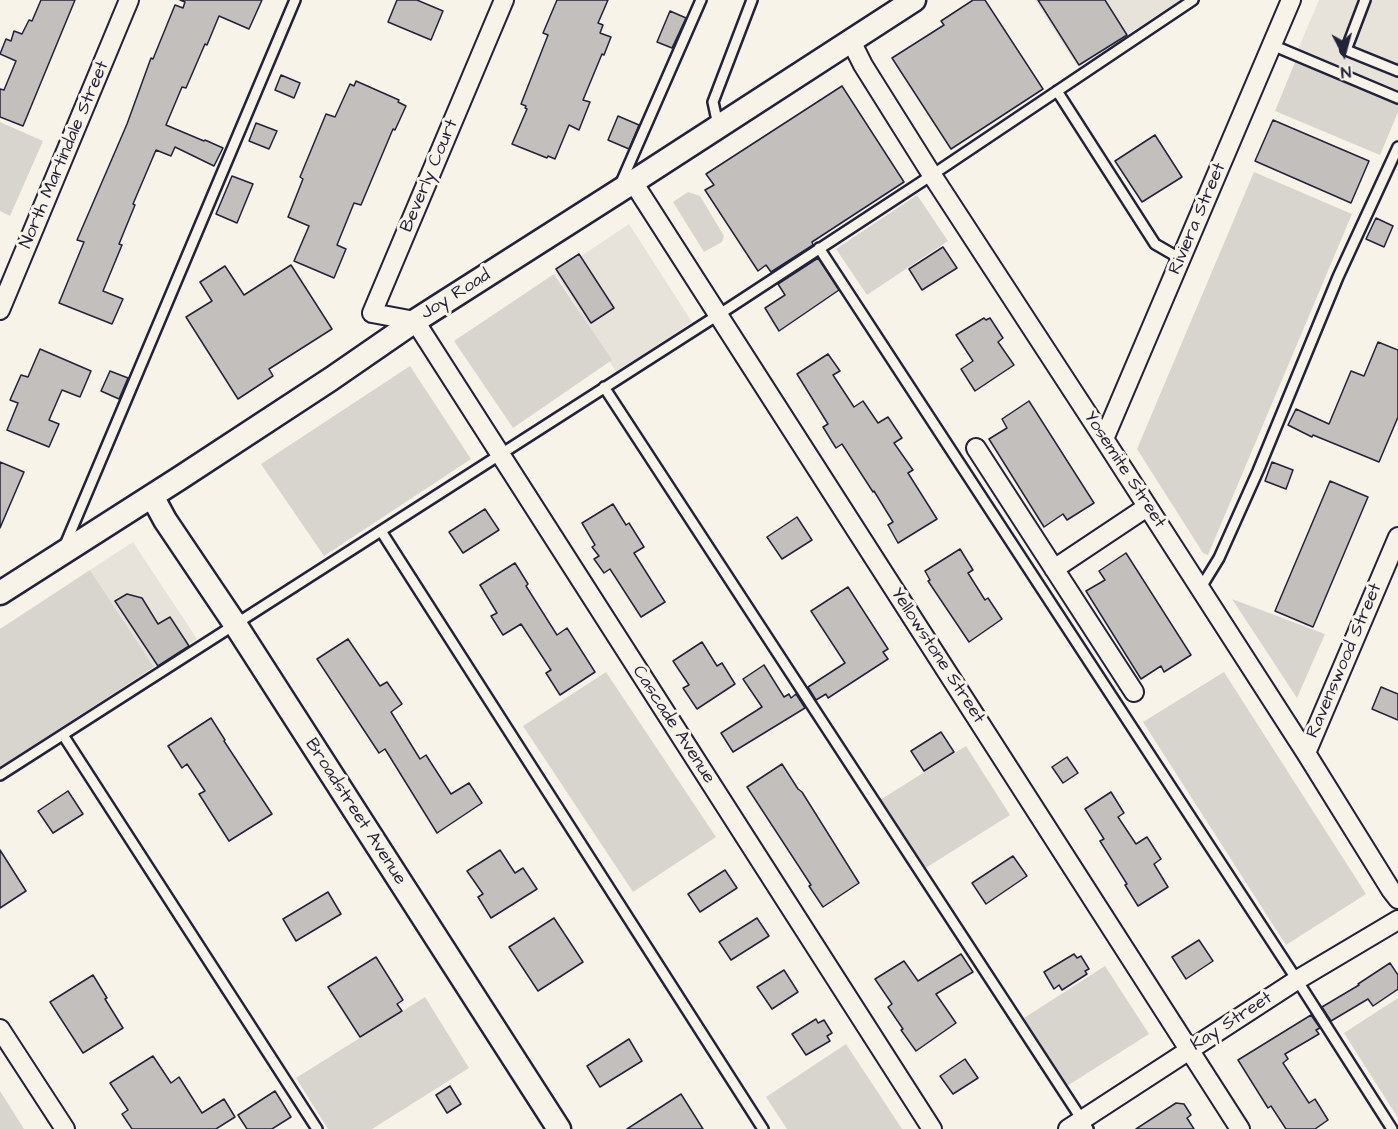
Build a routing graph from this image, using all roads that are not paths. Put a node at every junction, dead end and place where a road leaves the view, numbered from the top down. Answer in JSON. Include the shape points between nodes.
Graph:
{"nodes":[{"id":1,"x":129,"y":0,"type":"edge"},
{"id":2,"x":295,"y":0,"type":"edge"},
{"id":3,"x":504,"y":0,"type":"edge"},
{"id":4,"x":701,"y":0,"type":"edge"},
{"id":5,"x":752,"y":0,"type":"edge"},
{"id":6,"x":914,"y":0,"type":"edge"},
{"id":7,"x":1193,"y":0,"type":"edge"},
{"id":8,"x":1291,"y":0,"type":"edge"},
{"id":9,"x":1365,"y":0,"type":"edge"},
{"id":10,"x":851,"y":41,"type":"junction"},
{"id":11,"x":1272,"y":45,"type":"junction"},
{"id":12,"x":1398,"y":71,"type":"edge"},
{"id":13,"x":1057,"y":91,"type":"junction"},
{"id":14,"x":1398,"y":98,"type":"edge"},
{"id":15,"x":718,"y":127,"type":"junction"},
{"id":16,"x":1398,"y":147,"type":"edge"},
{"id":17,"x":932,"y":175,"type":"junction"},
{"id":18,"x":625,"y":188,"type":"junction"},
{"id":19,"x":819,"y":248,"type":"junction"},
{"id":20,"x":1181,"y":259,"type":"junction"},
{"id":21,"x":0,"y":310,"type":"edge"},
{"id":22,"x":718,"y":314,"type":"junction"},
{"id":23,"x":415,"y":321,"type":"junction"},
{"id":24,"x":604,"y":387,"type":"junction"},
{"id":25,"x":1104,"y":439,"type":"junction"},
{"id":26,"x":976,"y":448,"type":"dead end"},
{"id":27,"x":500,"y":454,"type":"junction"},
{"id":28,"x":152,"y":496,"type":"junction"},
{"id":29,"x":1148,"y":507,"type":"junction"},
{"id":30,"x":381,"y":531,"type":"junction"},
{"id":31,"x":1398,"y":537,"type":"edge"},
{"id":32,"x":62,"y":553,"type":"junction"},
{"id":33,"x":1054,"y":569,"type":"junction"},
{"id":34,"x":1200,"y":588,"type":"junction"},
{"id":35,"x":0,"y":593,"type":"edge"},
{"id":36,"x":235,"y":624,"type":"junction"},
{"id":37,"x":1134,"y":692,"type":"dead end"},
{"id":38,"x":63,"y":735,"type":"junction"},
{"id":39,"x":1306,"y":753,"type":"junction"},
{"id":40,"x":0,"y":775,"type":"edge"},
{"id":41,"x":1398,"y":899,"type":"edge"},
{"id":42,"x":1398,"y":920,"type":"edge"},
{"id":43,"x":1297,"y":980,"type":"junction"},
{"id":44,"x":0,"y":1029,"type":"edge"},
{"id":45,"x":1189,"y":1050,"type":"junction"},
{"id":46,"x":1080,"y":1126,"type":"edge"},
{"id":47,"x":65,"y":1129,"type":"edge"},
{"id":48,"x":317,"y":1129,"type":"edge"},
{"id":49,"x":559,"y":1129,"type":"edge"},
{"id":50,"x":763,"y":1129,"type":"edge"},
{"id":51,"x":932,"y":1129,"type":"edge"},
{"id":52,"x":1240,"y":1129,"type":"edge"},
{"id":53,"x":1392,"y":1129,"type":"edge"}],
"edges":[{"from":1,"to":21,"type":"street","name":"North Martindale Street"},
{"from":2,"to":32,"type":"lane"},
{"from":3,"to":23,"type":"street","name":"Beverly Court","via":[[372,313]]},
{"from":4,"to":18,"type":"lane"},
{"from":5,"to":15,"type":"lane","via":[[713,102]]},
{"from":6,"to":10,"type":"street","name":"Joy Road"},
{"from":7,"to":13,"type":"lane"},
{"from":8,"to":11,"type":"street","name":"Riviera Street"},
{"from":9,"to":12,"type":"lane","via":[[1346,50]]},
{"from":10,"to":15,"type":"street","name":"Joy Road"},
{"from":10,"to":17,"type":"street","name":"Yosemite Street"},
{"from":11,"to":14,"type":"lane"},
{"from":11,"to":20,"type":"street","name":"Riviera Street"},
{"from":13,"to":17,"type":"lane"},
{"from":13,"to":20,"type":"lane","via":[[1155,244]]},
{"from":15,"to":18,"type":"street","name":"Joy Road"},
{"from":16,"to":34,"type":"lane","via":[[1338,277],[1224,548]]},
{"from":17,"to":19,"type":"lane"},
{"from":17,"to":25,"type":"street","name":"Yosemite Street"},
{"from":18,"to":22,"type":"street","name":"Yellowstone Street"},
{"from":18,"to":23,"type":"street","name":"Joy Road"},
{"from":19,"to":22,"type":"lane"},
{"from":19,"to":43,"type":"lane"},
{"from":20,"to":25,"type":"street","name":"Riviera Street"},
{"from":22,"to":24,"type":"lane"},
{"from":22,"to":45,"type":"street","name":"Yellowstone Street"},
{"from":23,"to":27,"type":"street","name":"Cascade Avenue"},
{"from":23,"to":28,"type":"street","name":"Joy Road"},
{"from":24,"to":27,"type":"lane"},
{"from":24,"to":46,"type":"lane"},
{"from":25,"to":29,"type":"street","name":"Yosemite Street"},
{"from":26,"to":33,"type":"street"},
{"from":27,"to":30,"type":"lane"},
{"from":27,"to":51,"type":"street","name":"Cascade Avenue"},
{"from":28,"to":32,"type":"street","name":"Joy Road"},
{"from":28,"to":36,"type":"street","name":"Broadstreet Avenue"},
{"from":29,"to":33,"type":"street"},
{"from":29,"to":34,"type":"street","name":"Yosemite Street"},
{"from":30,"to":36,"type":"lane"},
{"from":30,"to":50,"type":"lane"},
{"from":31,"to":39,"type":"street","name":"Ravenswood Street"},
{"from":32,"to":35,"type":"street","name":"Joy Road"},
{"from":33,"to":37,"type":"street"},
{"from":34,"to":39,"type":"street","name":"Yosemite Street"},
{"from":36,"to":38,"type":"lane"},
{"from":36,"to":49,"type":"street","name":"Broadstreet Avenue"},
{"from":38,"to":40,"type":"lane"},
{"from":38,"to":48,"type":"lane"},
{"from":39,"to":41,"type":"street","name":"Yosemite Street"},
{"from":42,"to":43,"type":"street","name":"Kay Street"},
{"from":43,"to":45,"type":"street","name":"Kay Street"},
{"from":43,"to":53,"type":"lane"},
{"from":44,"to":47,"type":"street"},
{"from":45,"to":46,"type":"street","name":"Kay Street"},
{"from":45,"to":52,"type":"street","name":"Yellowstone Street"}]}
